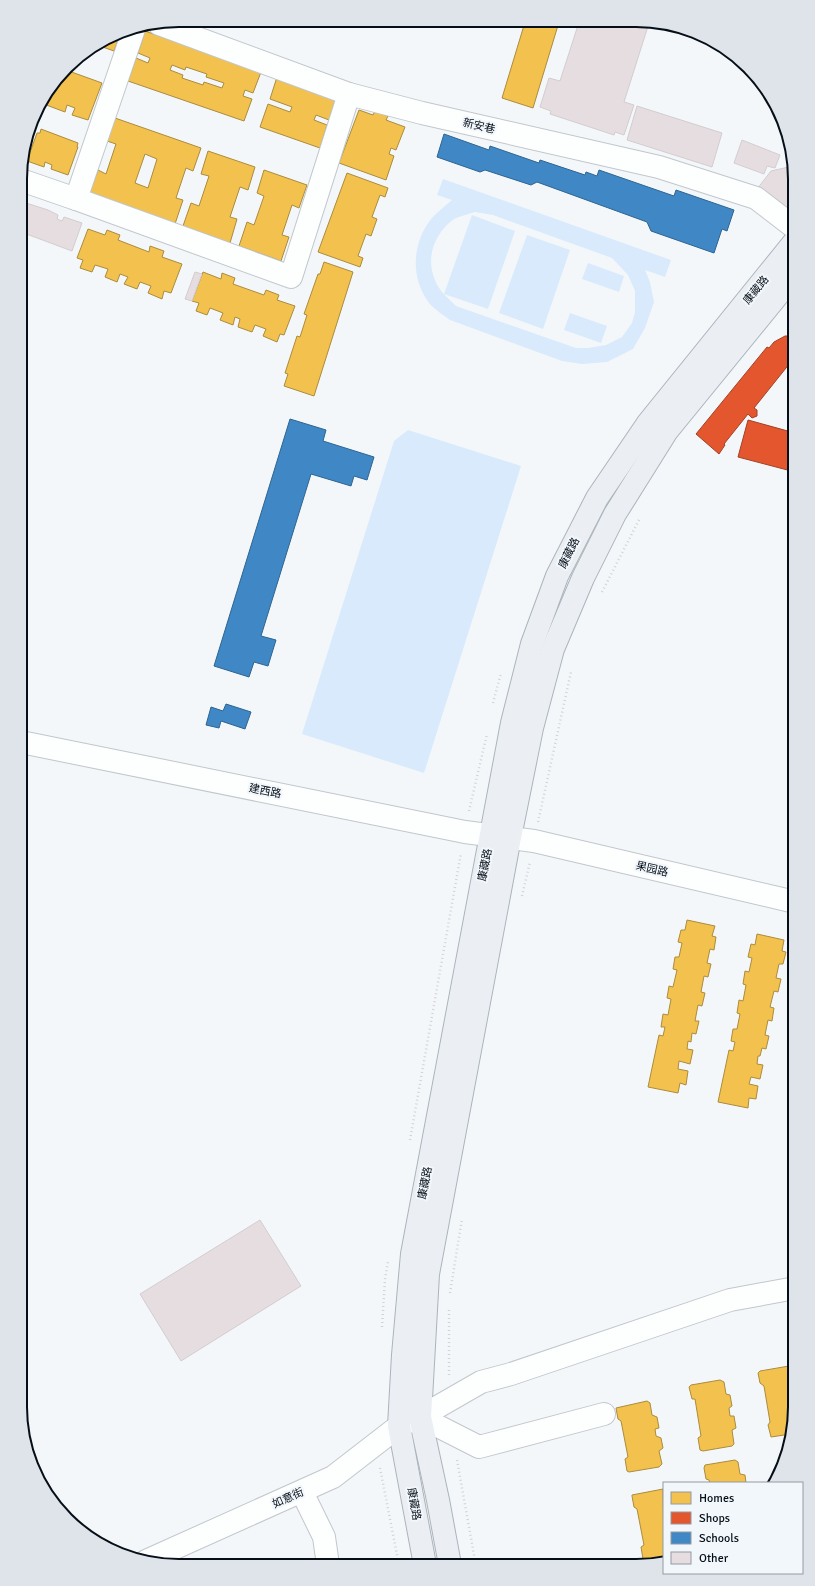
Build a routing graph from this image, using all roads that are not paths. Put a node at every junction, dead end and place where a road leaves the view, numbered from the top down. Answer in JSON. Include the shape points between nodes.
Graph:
{"nodes":[{"id":1,"x":168,"y":27,"type":"edge"},
{"id":2,"x":132,"y":34,"type":"edge"},
{"id":3,"x":349,"y":94,"type":"junction"},
{"id":4,"x":27,"y":182,"type":"edge"},
{"id":5,"x":76,"y":199,"type":"junction"},
{"id":6,"x":788,"y":223,"type":"edge"},
{"id":7,"x":788,"y":250,"type":"edge"},
{"id":8,"x":788,"y":283,"type":"edge"},
{"id":9,"x":27,"y":743,"type":"edge"},
{"id":10,"x":500,"y":836,"type":"junction"},
{"id":11,"x":788,"y":900,"type":"edge"},
{"id":12,"x":788,"y":1289,"type":"edge"},
{"id":13,"x":604,"y":1414,"type":"dead end"},
{"id":14,"x":420,"y":1417,"type":"junction"},
{"id":15,"x":400,"y":1426,"type":"junction"},
{"id":16,"x":302,"y":1492,"type":"junction"},
{"id":17,"x":155,"y":1557,"type":"edge"},
{"id":18,"x":327,"y":1559,"type":"edge"},
{"id":19,"x":424,"y":1559,"type":"edge"},
{"id":20,"x":449,"y":1559,"type":"edge"}],
"edges":[{"from":1,"to":3,"type":"street","name":"新安巷"},
{"from":2,"to":5,"type":"street"},
{"from":3,"to":5,"type":"street","via":[[291,277]]},
{"from":3,"to":6,"type":"street","name":"新安巷","via":[[659,167],[756,198]]},
{"from":4,"to":5,"type":"street"},
{"from":7,"to":10,"type":"main road","name":"康藏路","via":[[648,423],[597,498],[557,576],[532,644],[512,723]]},
{"from":8,"to":10,"type":"main road","name":"康藏路","via":[[666,431],[615,514],[583,578],[553,649]]},
{"from":9,"to":10,"type":"street","name":"建西路","via":[[457,830]]},
{"from":10,"to":11,"type":"street","name":"果园路","via":[[534,841]]},
{"from":10,"to":14,"type":"main road","name":"康藏路","via":[[428,1274]]},
{"from":10,"to":15,"type":"main road","name":"康藏路","via":[[412,1254]]},
{"from":12,"to":14,"type":"street","name":"如意街","via":[[730,1300],[481,1382]]},
{"from":13,"to":14,"type":"street","via":[[479,1447]]},
{"from":14,"to":15,"type":"street","name":"如意街"},
{"from":14,"to":20,"type":"main road","name":"康藏路"},
{"from":15,"to":16,"type":"street","name":"如意街","via":[[334,1477]]},
{"from":15,"to":19,"type":"main road","name":"康藏路"},
{"from":16,"to":17,"type":"street","name":"如意街"},
{"from":16,"to":18,"type":"street","via":[[324,1537]]}]}
